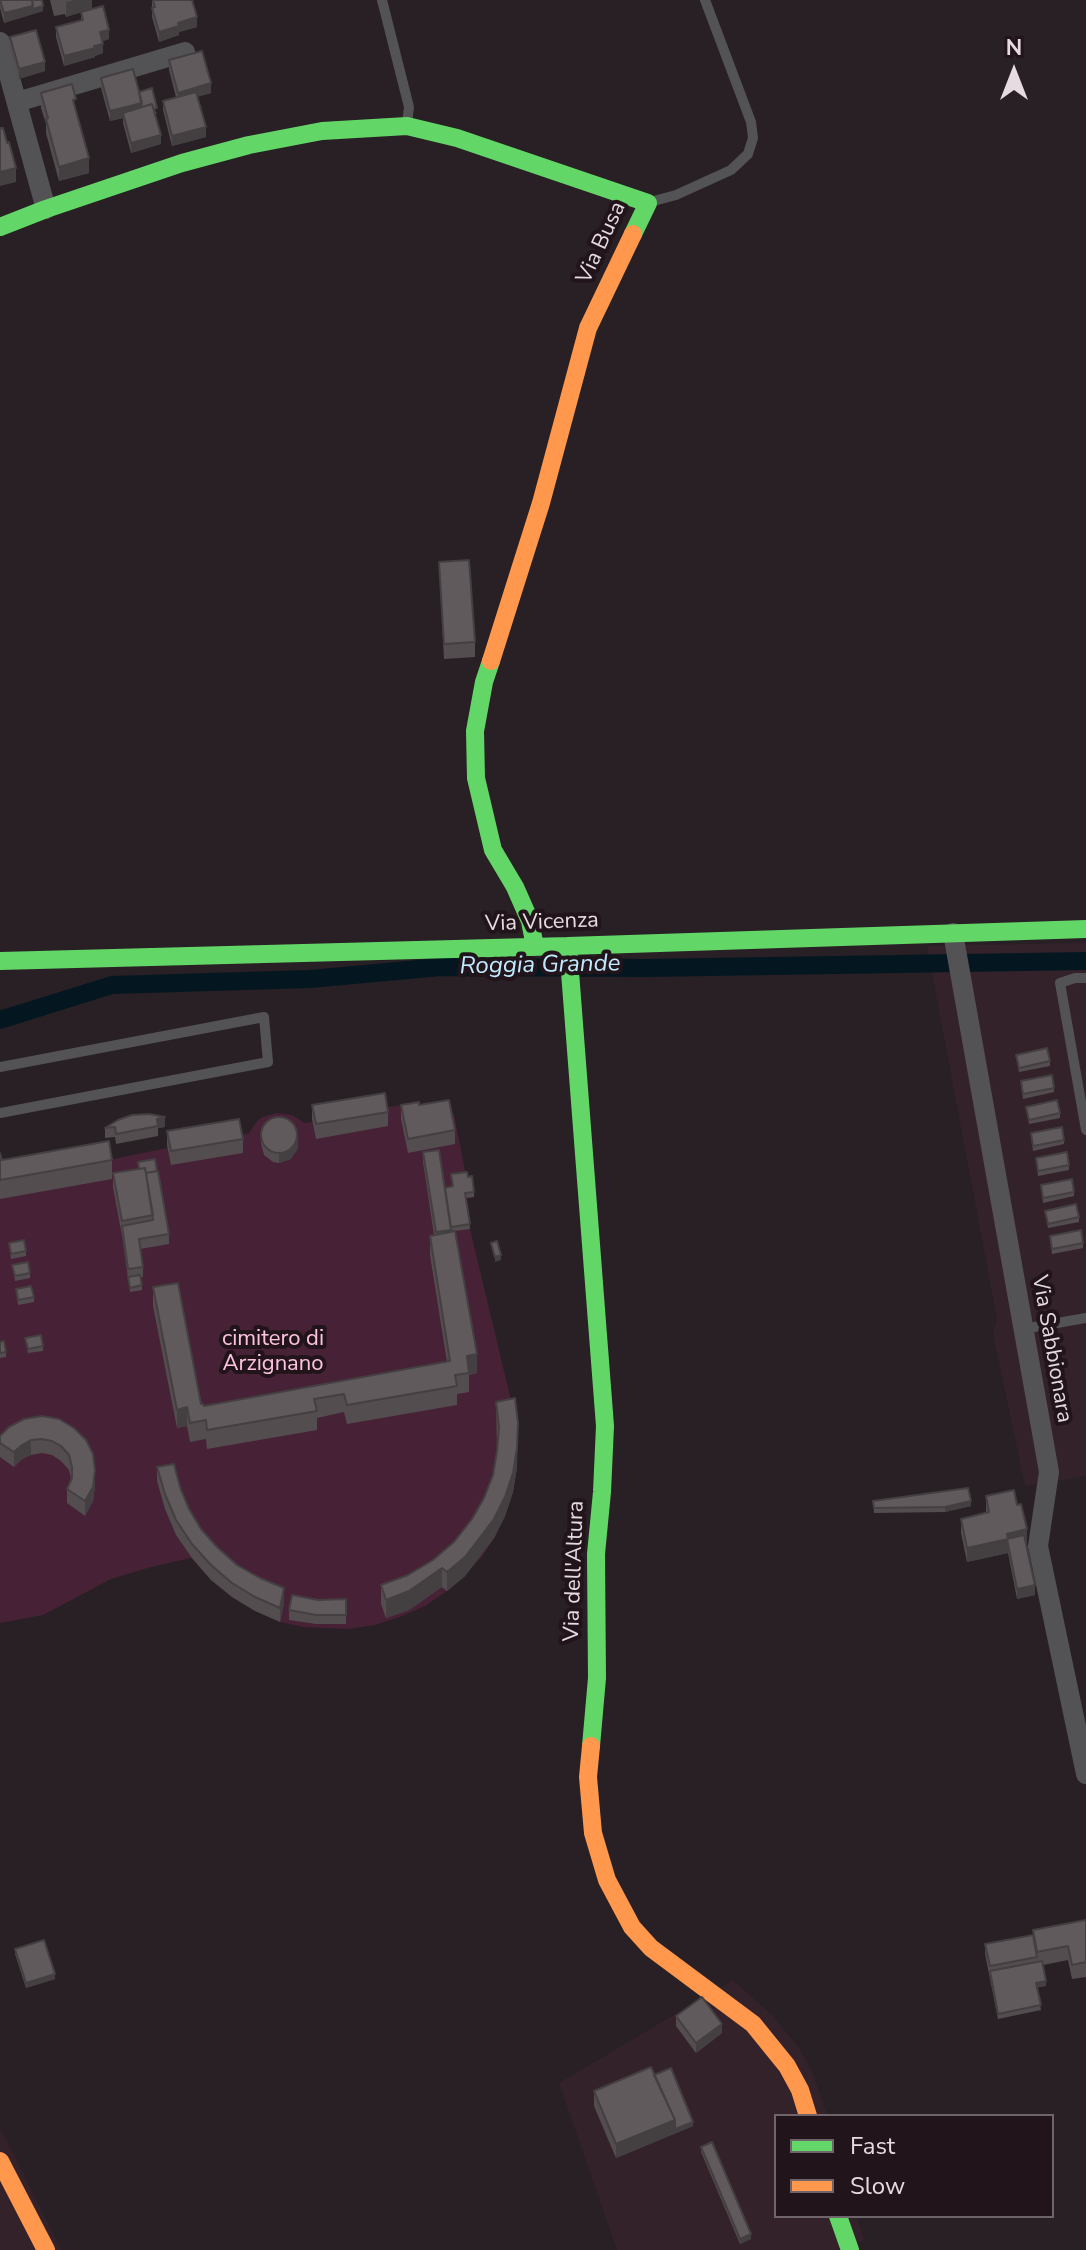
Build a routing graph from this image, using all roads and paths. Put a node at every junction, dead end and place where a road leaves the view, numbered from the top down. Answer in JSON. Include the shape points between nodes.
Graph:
{"nodes":[{"id":1,"x":382,"y":0,"type":"edge"},
{"id":2,"x":705,"y":0,"type":"edge"},
{"id":3,"x":0,"y":42,"type":"edge"},
{"id":4,"x":185,"y":52,"type":"edge"},
{"id":5,"x":17,"y":102,"type":"junction"},
{"id":6,"x":407,"y":126,"type":"junction"},
{"id":7,"x":648,"y":203,"type":"junction"},
{"id":8,"x":46,"y":209,"type":"junction"},
{"id":9,"x":0,"y":227,"type":"edge"},
{"id":10,"x":1086,"y":929,"type":"edge"},
{"id":11,"x":953,"y":933,"type":"junction"},
{"id":12,"x":568,"y":946,"type":"junction"},
{"id":13,"x":535,"y":947,"type":"junction"},
{"id":14,"x":0,"y":961,"type":"edge"},
{"id":15,"x":1086,"y":978,"type":"edge"},
{"id":16,"x":0,"y":1067,"type":"edge"},
{"id":17,"x":0,"y":1113,"type":"edge"},
{"id":18,"x":1086,"y":1130,"type":"edge"},
{"id":19,"x":1086,"y":1318,"type":"edge"},
{"id":20,"x":1023,"y":1329,"type":"junction"},
{"id":21,"x":1086,"y":1774,"type":"edge"},
{"id":22,"x":807,"y":2114,"type":"edge"},
{"id":23,"x":0,"y":2161,"type":"edge"},
{"id":24,"x":839,"y":2218,"type":"edge"},
{"id":25,"x":46,"y":2250,"type":"edge"},
{"id":26,"x":850,"y":2250,"type":"edge"}],
"edges":[{"from":1,"to":6,"type":"lane","via":[[409,107]]},
{"from":2,"to":7,"type":"lane","via":[[753,138],[748,154],[731,170]]},
{"from":3,"to":5,"type":"street"},
{"from":4,"to":5,"type":"street"},
{"from":5,"to":8,"type":"street"},
{"from":6,"to":7,"type":"street","name":"Via Busa"},
{"from":6,"to":8,"type":"street","name":"Via Busa","via":[[322,131],[249,145]]},
{"from":7,"to":13,"type":"street","name":"Via Busa","via":[[588,328],[541,503],[484,682],[475,731],[476,778],[493,850],[530,921]]},
{"from":8,"to":9,"type":"street","name":"Via Busa"},
{"from":10,"to":11,"type":"street","name":"Via Vicenza"},
{"from":11,"to":12,"type":"street","name":"Via Vicenza"},
{"from":11,"to":20,"type":"street","name":"Via Sabbionara"},
{"from":12,"to":13,"type":"street","name":"Via Vicenza"},
{"from":12,"to":22,"type":"street","name":"Via dell'Altura","via":[[605,1426],[596,1554],[597,1678],[588,1777],[593,1833],[607,1880],[632,1927],[651,1948],[753,2024],[787,2066]]},
{"from":13,"to":14,"type":"street","name":"Via Vicenza"},
{"from":15,"to":18,"type":"lane","via":[[1060,983]]},
{"from":16,"to":17,"type":"lane","via":[[264,1017],[268,1062]]},
{"from":19,"to":20,"type":"lane"},
{"from":20,"to":21,"type":"street","name":"Via Sabbionara","via":[[1049,1472],[1038,1546]]},
{"from":23,"to":25,"type":"street"},
{"from":24,"to":26,"type":"street"}]}
